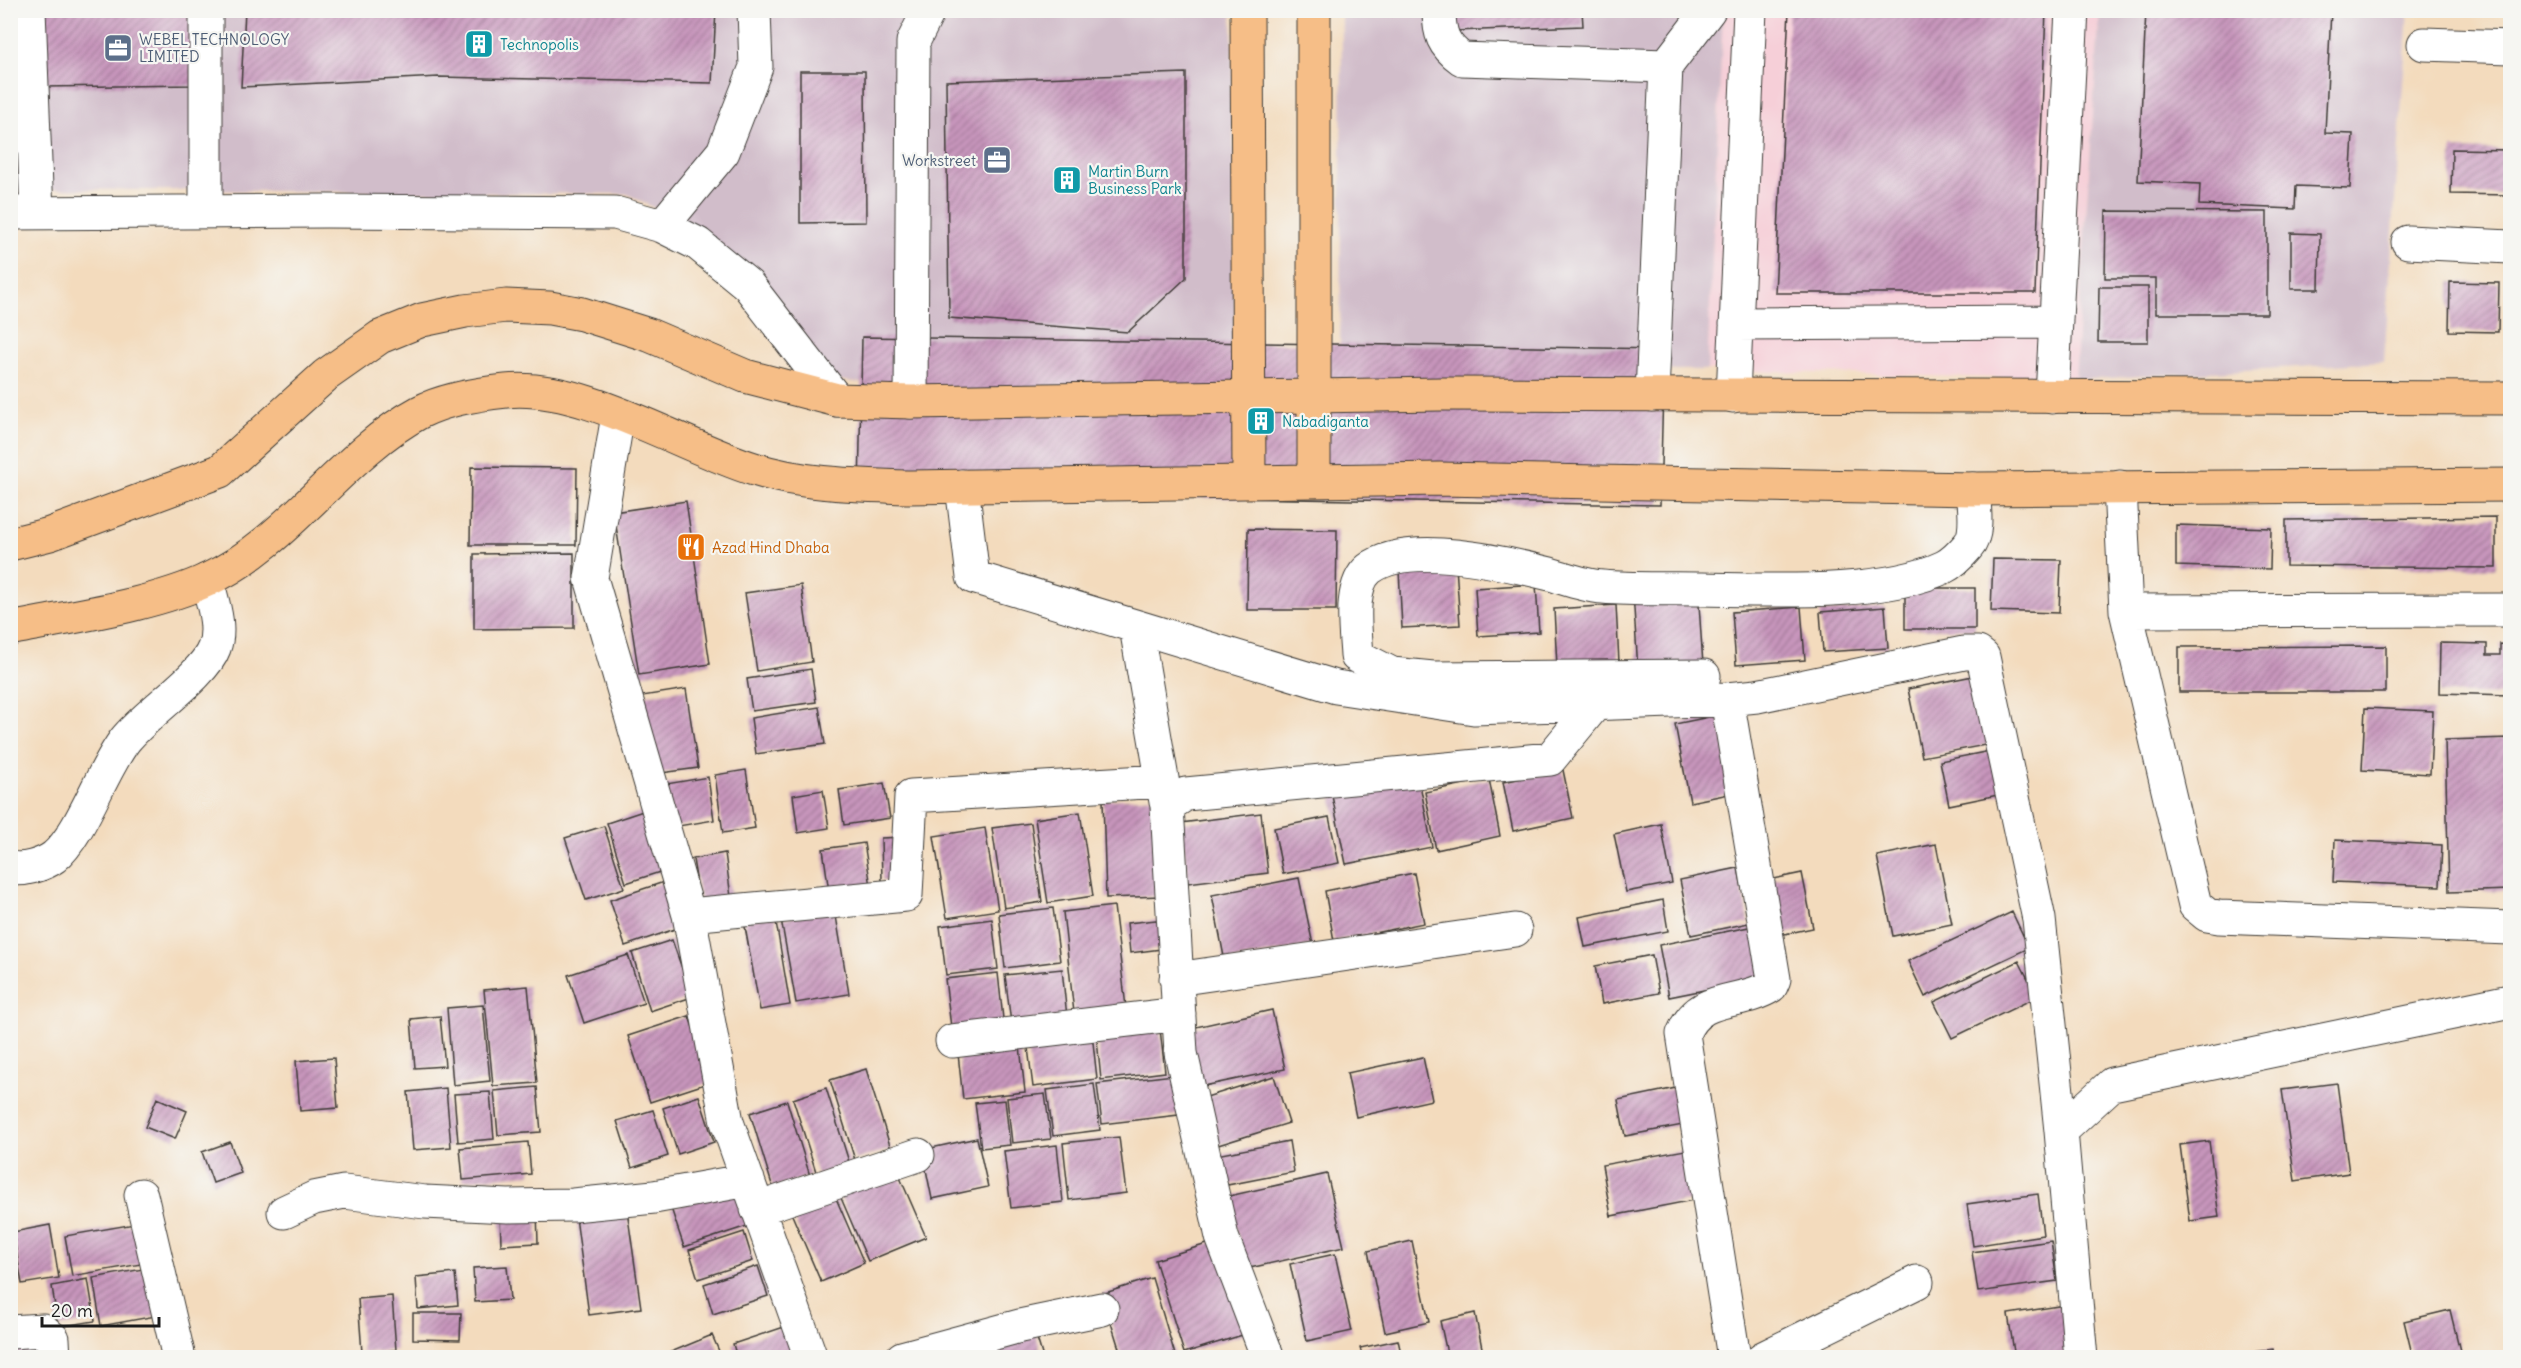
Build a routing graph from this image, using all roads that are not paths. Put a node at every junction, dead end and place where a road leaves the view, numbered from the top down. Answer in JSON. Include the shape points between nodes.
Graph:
{"nodes":[{"id":1,"x":29,"y":10,"type":"edge"},
{"id":2,"x":206,"y":10,"type":"edge"},
{"id":3,"x":754,"y":10,"type":"edge"},
{"id":4,"x":928,"y":10,"type":"edge"},
{"id":5,"x":1247,"y":10,"type":"edge"},
{"id":6,"x":1314,"y":10,"type":"edge"},
{"id":7,"x":1439,"y":10,"type":"edge"},
{"id":8,"x":1709,"y":10,"type":"edge"},
{"id":9,"x":1750,"y":10,"type":"edge"},
{"id":10,"x":2072,"y":10,"type":"edge"},
{"id":11,"x":2424,"y":44,"type":"dead end"},
{"id":12,"x":2511,"y":47,"type":"edge"},
{"id":13,"x":1665,"y":66,"type":"junction"},
{"id":14,"x":206,"y":212,"type":"junction"},
{"id":15,"x":24,"y":213,"type":"edge"},
{"id":16,"x":662,"y":226,"type":"junction"},
{"id":17,"x":2408,"y":243,"type":"dead end"},
{"id":18,"x":2511,"y":247,"type":"edge"},
{"id":19,"x":2056,"y":322,"type":"junction"},
{"id":20,"x":1736,"y":324,"type":"junction"},
{"id":21,"x":1652,"y":395,"type":"junction"},
{"id":22,"x":1313,"y":396,"type":"junction"},
{"id":23,"x":1732,"y":396,"type":"junction"},
{"id":24,"x":2052,"y":396,"type":"junction"},
{"id":25,"x":1248,"y":397,"type":"junction"},
{"id":26,"x":2511,"y":398,"type":"edge"},
{"id":27,"x":837,"y":400,"type":"junction"},
{"id":28,"x":911,"y":402,"type":"junction"},
{"id":29,"x":618,"y":414,"type":"junction"},
{"id":30,"x":1314,"y":481,"type":"junction"},
{"id":31,"x":1249,"y":482,"type":"junction"},
{"id":32,"x":2511,"y":485,"type":"edge"},
{"id":33,"x":962,"y":486,"type":"junction"},
{"id":34,"x":2120,"y":487,"type":"junction"},
{"id":35,"x":1973,"y":489,"type":"junction"},
{"id":36,"x":10,"y":544,"type":"edge"},
{"id":37,"x":207,"y":580,"type":"junction"},
{"id":38,"x":2511,"y":609,"type":"edge"},
{"id":39,"x":2126,"y":611,"type":"junction"},
{"id":40,"x":1136,"y":627,"type":"junction"},
{"id":41,"x":10,"y":629,"type":"edge"},
{"id":42,"x":1704,"y":676,"type":"dead end"},
{"id":43,"x":1727,"y":699,"type":"junction"},
{"id":44,"x":1596,"y":702,"type":"junction"},
{"id":45,"x":1165,"y":793,"type":"junction"},
{"id":46,"x":10,"y":868,"type":"edge"},
{"id":47,"x":689,"y":915,"type":"junction"},
{"id":48,"x":2511,"y":928,"type":"edge"},
{"id":49,"x":1515,"y":930,"type":"dead end"},
{"id":50,"x":1176,"y":979,"type":"junction"},
{"id":51,"x":2511,"y":1001,"type":"edge"},
{"id":52,"x":1179,"y":1014,"type":"junction"},
{"id":53,"x":952,"y":1041,"type":"dead end"},
{"id":54,"x":2061,"y":1131,"type":"junction"},
{"id":55,"x":918,"y":1155,"type":"dead end"},
{"id":56,"x":141,"y":1195,"type":"dead end"},
{"id":57,"x":753,"y":1195,"type":"junction"},
{"id":58,"x":284,"y":1212,"type":"dead end"},
{"id":59,"x":1917,"y":1282,"type":"dead end"},
{"id":60,"x":1102,"y":1309,"type":"dead end"},
{"id":61,"x":10,"y":1332,"type":"edge"},
{"id":62,"x":54,"y":1358,"type":"edge"},
{"id":63,"x":180,"y":1358,"type":"edge"},
{"id":64,"x":811,"y":1358,"type":"edge"},
{"id":65,"x":902,"y":1358,"type":"edge"},
{"id":66,"x":1268,"y":1358,"type":"edge"},
{"id":67,"x":1734,"y":1358,"type":"edge"},
{"id":68,"x":1763,"y":1358,"type":"edge"},
{"id":69,"x":2081,"y":1358,"type":"edge"}],
"edges":[{"from":1,"to":15,"type":"street"},
{"from":2,"to":14,"type":"street"},
{"from":3,"to":16,"type":"street","via":[[756,67],[723,152]]},
{"from":4,"to":28,"type":"street","via":[[913,42]]},
{"from":5,"to":25,"type":"main road"},
{"from":6,"to":22,"type":"main road"},
{"from":7,"to":13,"type":"street","via":[[1440,36],[1462,59]]},
{"from":8,"to":13,"type":"street"},
{"from":9,"to":20,"type":"street"},
{"from":10,"to":19,"type":"street"},
{"from":11,"to":12,"type":"street"},
{"from":13,"to":21,"type":"street"},
{"from":14,"to":15,"type":"street"},
{"from":14,"to":16,"type":"street","via":[[615,213]]},
{"from":16,"to":27,"type":"street","via":[[698,244],[748,285]]},
{"from":17,"to":18,"type":"street"},
{"from":19,"to":20,"type":"street"},
{"from":19,"to":24,"type":"street"},
{"from":20,"to":23,"type":"street"},
{"from":21,"to":22,"type":"main road"},
{"from":21,"to":23,"type":"main road"},
{"from":22,"to":25,"type":"main road"},
{"from":22,"to":30,"type":"main road"},
{"from":23,"to":24,"type":"main road"},
{"from":24,"to":26,"type":"main road"},
{"from":25,"to":28,"type":"main road"},
{"from":25,"to":31,"type":"main road"},
{"from":27,"to":28,"type":"main road"},
{"from":27,"to":36,"type":"main road","via":[[745,376],[649,335],[582,314],[506,306],[465,311],[422,321],[380,337],[326,375],[220,471],[50,534]]},
{"from":29,"to":33,"type":"main road","via":[[715,456],[793,480]]},
{"from":29,"to":37,"type":"main road","via":[[562,396],[509,391],[447,402],[420,412],[379,441],[246,556]]},
{"from":29,"to":47,"type":"street","via":[[591,578]]},
{"from":30,"to":31,"type":"main road"},
{"from":30,"to":35,"type":"main road","via":[[1440,479]]},
{"from":31,"to":33,"type":"main road"},
{"from":32,"to":34,"type":"main road"},
{"from":33,"to":40,"type":"street","via":[[973,577]]},
{"from":34,"to":35,"type":"main road"},
{"from":34,"to":39,"type":"street"},
{"from":35,"to":42,"type":"street","via":[[1970,544],[1947,566],[1885,583],[1781,590],[1600,587],[1481,559],[1433,555],[1392,557],[1368,570],[1354,603],[1357,656],[1392,674],[1433,678]]},
{"from":37,"to":41,"type":"main road","via":[[170,593]]},
{"from":37,"to":46,"type":"street","via":[[218,629],[215,647],[205,663],[128,737],[110,760],[69,840],[54,856],[40,865]]},
{"from":38,"to":39,"type":"street"},
{"from":39,"to":48,"type":"street","via":[[2195,905],[2207,915]]},
{"from":40,"to":44,"type":"street","via":[[1336,687],[1474,708]]},
{"from":40,"to":45,"type":"street"},
{"from":43,"to":44,"type":"street"},
{"from":43,"to":54,"type":"street","via":[[1964,654],[1978,653],[1983,657],[2039,919]]},
{"from":43,"to":67,"type":"street","via":[[1774,979],[1772,986],[1761,993],[1718,1002],[1690,1017],[1683,1034]]},
{"from":44,"to":45,"type":"street","via":[[1550,759]]},
{"from":45,"to":47,"type":"street","via":[[911,796],[906,895]]},
{"from":45,"to":50,"type":"street"},
{"from":47,"to":57,"type":"street","via":[[727,1122]]},
{"from":49,"to":50,"type":"street"},
{"from":50,"to":52,"type":"street"},
{"from":51,"to":54,"type":"street","via":[[2112,1084]]},
{"from":52,"to":53,"type":"street"},
{"from":52,"to":66,"type":"street","via":[[1181,1053],[1222,1237]]},
{"from":54,"to":69,"type":"street"},
{"from":55,"to":57,"type":"street"},
{"from":56,"to":63,"type":"street"},
{"from":57,"to":58,"type":"street","via":[[508,1206],[425,1202],[344,1192],[314,1198]]},
{"from":57,"to":64,"type":"street"},
{"from":59,"to":68,"type":"street"},
{"from":60,"to":65,"type":"street","via":[[1020,1326]]},
{"from":61,"to":62,"type":"street","via":[[43,1330],[53,1339]]}]}
